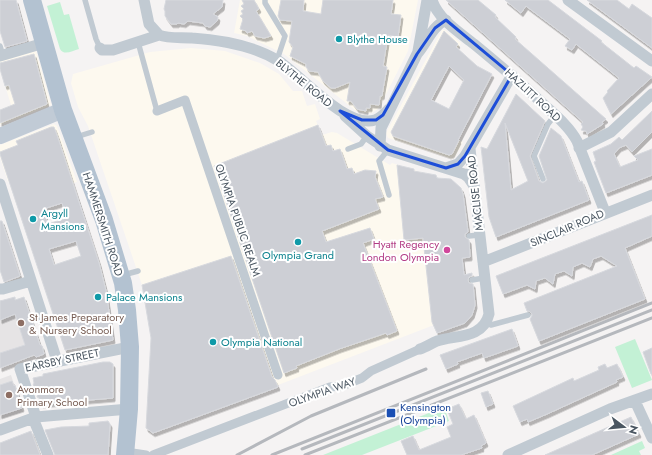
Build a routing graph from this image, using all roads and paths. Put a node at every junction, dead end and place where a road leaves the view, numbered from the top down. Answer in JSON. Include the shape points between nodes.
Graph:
{"nodes":[{"id":1,"x":32,"y":0,"type":"edge"},
{"id":2,"x":85,"y":0,"type":"edge"},
{"id":3,"x":144,"y":0,"type":"edge"},
{"id":4,"x":265,"y":0,"type":"edge"},
{"id":5,"x":427,"y":0,"type":"edge"},
{"id":6,"x":432,"y":0,"type":"edge"},
{"id":7,"x":568,"y":0,"type":"edge"},
{"id":8,"x":446,"y":20,"type":"junction"},
{"id":9,"x":159,"y":35,"type":"junction"},
{"id":10,"x":138,"y":42,"type":"junction"},
{"id":11,"x":44,"y":43,"type":"junction"},
{"id":12,"x":100,"y":48,"type":"joint"},
{"id":13,"x":1,"y":53,"type":"edge"},
{"id":14,"x":417,"y":54,"type":"junction"},
{"id":15,"x":277,"y":60,"type":"junction"},
{"id":16,"x":652,"y":61,"type":"edge"},
{"id":17,"x":512,"y":74,"type":"junction"},
{"id":18,"x":652,"y":94,"type":"edge"},
{"id":19,"x":389,"y":109,"type":"junction"},
{"id":20,"x":63,"y":110,"type":"junction"},
{"id":21,"x":157,"y":111,"type":"joint"},
{"id":22,"x":340,"y":111,"type":"junction"},
{"id":23,"x":555,"y":115,"type":"junction"},
{"id":24,"x":92,"y":132,"type":"dead end"},
{"id":25,"x":0,"y":136,"type":"edge"},
{"id":26,"x":367,"y":136,"type":"junction"},
{"id":27,"x":73,"y":138,"type":"junction"},
{"id":28,"x":384,"y":148,"type":"junction"},
{"id":29,"x":579,"y":148,"type":"junction"},
{"id":30,"x":470,"y":149,"type":"junction"},
{"id":31,"x":348,"y":150,"type":"dead end"},
{"id":32,"x":446,"y":168,"type":"junction"},
{"id":33,"x":543,"y":179,"type":"dead end"},
{"id":34,"x":0,"y":184,"type":"edge"},
{"id":35,"x":474,"y":186,"type":"junction"},
{"id":36,"x":389,"y":195,"type":"dead end"},
{"id":37,"x":652,"y":195,"type":"edge"},
{"id":38,"x":605,"y":212,"type":"junction"},
{"id":39,"x":483,"y":262,"type":"junction"},
{"id":40,"x":138,"y":271,"type":"dead end"},
{"id":41,"x":121,"y":276,"type":"junction"},
{"id":42,"x":484,"y":278,"type":"junction"},
{"id":43,"x":472,"y":280,"type":"dead end"},
{"id":44,"x":31,"y":281,"type":"junction"},
{"id":45,"x":0,"y":289,"type":"edge"},
{"id":46,"x":528,"y":315,"type":"dead end"},
{"id":47,"x":487,"y":322,"type":"junction"},
{"id":48,"x":130,"y":347,"type":"junction"},
{"id":49,"x":420,"y":349,"type":"joint"},
{"id":50,"x":57,"y":361,"type":"junction"},
{"id":51,"x":278,"y":375,"type":"dead end"},
{"id":52,"x":652,"y":394,"type":"edge"},
{"id":53,"x":635,"y":400,"type":"junction"},
{"id":54,"x":129,"y":409,"type":"junction"},
{"id":55,"x":34,"y":417,"type":"junction"},
{"id":56,"x":0,"y":430,"type":"edge"},
{"id":57,"x":652,"y":438,"type":"edge"},
{"id":58,"x":125,"y":454,"type":"edge"},
{"id":59,"x":48,"y":455,"type":"edge"},
{"id":60,"x":146,"y":455,"type":"edge"},
{"id":61,"x":153,"y":455,"type":"edge"},
{"id":62,"x":508,"y":455,"type":"edge"}],
"edges":[{"from":1,"to":11,"type":"main road","name":"HAMMERSMITH ROAD"},
{"from":2,"to":12,"type":"lane"},
{"from":3,"to":9,"type":"street","via":[[149,24]]},
{"from":4,"to":15,"type":"lane","via":[[284,36]]},
{"from":5,"to":14,"type":"street","name":"BLYTHE ROAD"},
{"from":6,"to":8,"type":"street","name":"HAZLITT ROAD","via":[[434,7]]},
{"from":7,"to":16,"type":"street"},
{"from":8,"to":14,"type":"street","name":"BLYTHE ROAD","via":[[438,24]]},
{"from":8,"to":17,"type":"street","name":"HAZLITT ROAD"},
{"from":9,"to":10,"type":"street"},
{"from":9,"to":15,"type":"street","name":"BLYTHE ROAD","via":[[230,43],[259,51]]},
{"from":10,"to":12,"type":"street","via":[[108,51]]},
{"from":10,"to":21,"type":"lane"},
{"from":11,"to":13,"type":"street"},
{"from":11,"to":20,"type":"main road","name":"HAMMERSMITH ROAD"},
{"from":14,"to":19,"type":"street","name":"BLYTHE ROAD"},
{"from":15,"to":22,"type":"street","name":"BLYTHE ROAD"},
{"from":17,"to":23,"type":"street","name":"HAZLITT ROAD"},
{"from":17,"to":30,"type":"street","name":"MACLISE ROAD"},
{"from":18,"to":29,"type":"street","via":[[611,132]]},
{"from":19,"to":22,"type":"street","name":"BLYTHE ROAD","via":[[376,120],[370,121]]},
{"from":19,"to":28,"type":"street","name":"BLYTHE ROAD","via":[[380,128]]},
{"from":20,"to":25,"type":"main road"},
{"from":20,"to":27,"type":"main road","name":"HAMMERSMITH ROAD"},
{"from":21,"to":51,"type":"street","name":"OLYMPIA PUBLIC REALM","via":[[185,100]]},
{"from":22,"to":26,"type":"street"},
{"from":23,"to":29,"type":"street","name":"HAZLITT ROAD","via":[[572,132]]},
{"from":23,"to":33,"type":"lane","via":[[548,124],[534,156]]},
{"from":24,"to":27,"type":"lane"},
{"from":26,"to":28,"type":"street"},
{"from":26,"to":31,"type":"lane","via":[[362,144]]},
{"from":27,"to":41,"type":"main road","name":"HAMMERSMITH ROAD","via":[[104,220]]},
{"from":28,"to":32,"type":"street"},
{"from":28,"to":36,"type":"lane","via":[[379,161]]},
{"from":29,"to":38,"type":"street","name":"HAZLITT ROAD"},
{"from":30,"to":32,"type":"street","via":[[458,164]]},
{"from":30,"to":35,"type":"street","name":"MACLISE ROAD"},
{"from":32,"to":35,"type":"street","via":[[464,174]]},
{"from":34,"to":44,"type":"street"},
{"from":35,"to":39,"type":"street","name":"MACLISE ROAD","via":[[474,235]]},
{"from":37,"to":38,"type":"street","name":"SINCLAIR ROAD"},
{"from":38,"to":39,"type":"street","name":"SINCLAIR ROAD"},
{"from":39,"to":42,"type":"street","name":"MACLISE ROAD"},
{"from":40,"to":41,"type":"lane"},
{"from":41,"to":48,"type":"main road","name":"HAMMERSMITH ROAD"},
{"from":42,"to":43,"type":"lane"},
{"from":42,"to":47,"type":"street","name":"MACLISE ROAD","via":[[489,314]]},
{"from":44,"to":45,"type":"street"},
{"from":44,"to":50,"type":"street"},
{"from":46,"to":47,"type":"lane","via":[[491,325]]},
{"from":47,"to":49,"type":"street","name":"OLYMPIA WAY","via":[[479,330],[438,341]]},
{"from":48,"to":50,"type":"street","name":"EARSBY STREET"},
{"from":48,"to":54,"type":"main road","name":"HAMMERSMITH ROAD"},
{"from":49,"to":61,"type":"street","name":"OLYMPIA WAY","via":[[342,386],[330,387]]},
{"from":50,"to":55,"type":"street","name":"EARSBY STREET","via":[[20,369]]},
{"from":52,"to":53,"type":"street"},
{"from":53,"to":57,"type":"street"},
{"from":53,"to":62,"type":"street"},
{"from":54,"to":55,"type":"street"},
{"from":54,"to":58,"type":"main road","name":"HAMMERSMITH ROAD"},
{"from":55,"to":56,"type":"street"},
{"from":55,"to":59,"type":"street"},
{"from":58,"to":60,"type":"street"}]}
